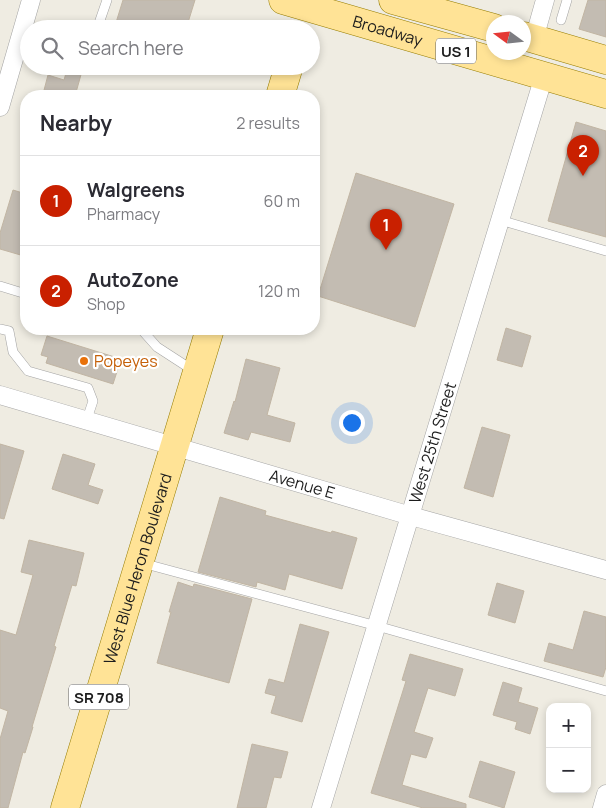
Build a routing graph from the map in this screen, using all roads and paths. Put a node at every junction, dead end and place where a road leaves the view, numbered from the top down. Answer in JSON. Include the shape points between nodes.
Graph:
{"nodes":[{"id":1,"x":31,"y":0,"type":"edge"},
{"id":2,"x":106,"y":0,"type":"edge"},
{"id":3,"x":546,"y":0,"type":"edge"},
{"id":4,"x":568,"y":0,"type":"edge"},
{"id":5,"x":410,"y":2,"type":"edge"},
{"id":6,"x":300,"y":9,"type":"edge"},
{"id":7,"x":27,"y":20,"type":"edge"},
{"id":8,"x":100,"y":20,"type":"edge"},
{"id":9,"x":561,"y":20,"type":"dead end"},
{"id":10,"x":486,"y":26,"type":"edge"},
{"id":11,"x":531,"y":34,"type":"edge"},
{"id":12,"x":20,"y":39,"type":"edge"},
{"id":13,"x":531,"y":39,"type":"edge"},
{"id":14,"x":606,"y":60,"type":"edge"},
{"id":15,"x":6,"y":66,"type":"edge"},
{"id":16,"x":286,"y":75,"type":"edge"},
{"id":17,"x":544,"y":76,"type":"junction"},
{"id":18,"x":282,"y":90,"type":"edge"},
{"id":19,"x":606,"y":94,"type":"edge"},
{"id":20,"x":0,"y":107,"type":"edge"},
{"id":21,"x":500,"y":220,"type":"junction"},
{"id":22,"x":606,"y":251,"type":"edge"},
{"id":23,"x":0,"y":286,"type":"edge"},
{"id":24,"x":20,"y":292,"type":"edge"},
{"id":25,"x":0,"y":329,"type":"edge"},
{"id":26,"x":146,"y":335,"type":"edge"},
{"id":27,"x":208,"y":335,"type":"edge"},
{"id":28,"x":197,"y":373,"type":"junction"},
{"id":29,"x":0,"y":395,"type":"edge"},
{"id":30,"x":87,"y":419,"type":"junction"},
{"id":31,"x":174,"y":446,"type":"junction"},
{"id":32,"x":411,"y":516,"type":"junction"},
{"id":33,"x":139,"y":562,"type":"junction"},
{"id":34,"x":606,"y":570,"type":"edge"},
{"id":35,"x":377,"y":626,"type":"junction"},
{"id":36,"x":606,"y":691,"type":"edge"},
{"id":37,"x":606,"y":794,"type":"edge"},
{"id":38,"x":65,"y":808,"type":"edge"},
{"id":39,"x":322,"y":808,"type":"edge"},
{"id":40,"x":602,"y":808,"type":"edge"}],
"edges":[{"from":1,"to":7,"type":"street"},
{"from":2,"to":8,"type":"lane"},
{"from":3,"to":11,"type":"street"},
{"from":4,"to":9,"type":"lane"},
{"from":5,"to":10,"type":"main road","name":"Broadway","number":"US 1"},
{"from":6,"to":17,"type":"main road","name":"Broadway","number":"US 1"},
{"from":12,"to":15,"type":"street"},
{"from":13,"to":14,"type":"main road"},
{"from":15,"to":20,"type":"street"},
{"from":16,"to":18,"type":"main road"},
{"from":17,"to":19,"type":"main road","name":"Broadway","number":"US 1"},
{"from":17,"to":21,"type":"street","name":"West 25th Street"},
{"from":21,"to":22,"type":"lane"},
{"from":21,"to":32,"type":"street","name":"West 25th Street"},
{"from":23,"to":24,"type":"lane"},
{"from":25,"to":30,"type":"lane","via":[[9,331],[14,352],[28,372],[88,388],[93,401]]},
{"from":26,"to":28,"type":"lane","via":[[157,347]]},
{"from":27,"to":28,"type":"main road","name":"West Blue Heron Boulevard","number":"SR 708"},
{"from":28,"to":31,"type":"main road","name":"West Blue Heron Boulevard","number":"SR 708"},
{"from":29,"to":30,"type":"street","name":"Avenue E"},
{"from":30,"to":31,"type":"street","name":"Avenue E"},
{"from":31,"to":32,"type":"street","name":"Avenue E"},
{"from":31,"to":33,"type":"main road","name":"West Blue Heron Boulevard","number":"SR 708"},
{"from":32,"to":34,"type":"street","name":"Avenue E"},
{"from":32,"to":35,"type":"street","name":"West 25th Street"},
{"from":33,"to":35,"type":"lane"},
{"from":33,"to":38,"type":"main road","name":"West Blue Heron Boulevard","number":"SR 708"},
{"from":35,"to":36,"type":"lane"},
{"from":35,"to":39,"type":"street","name":"West 25th Street"},
{"from":37,"to":40,"type":"street"}]}
